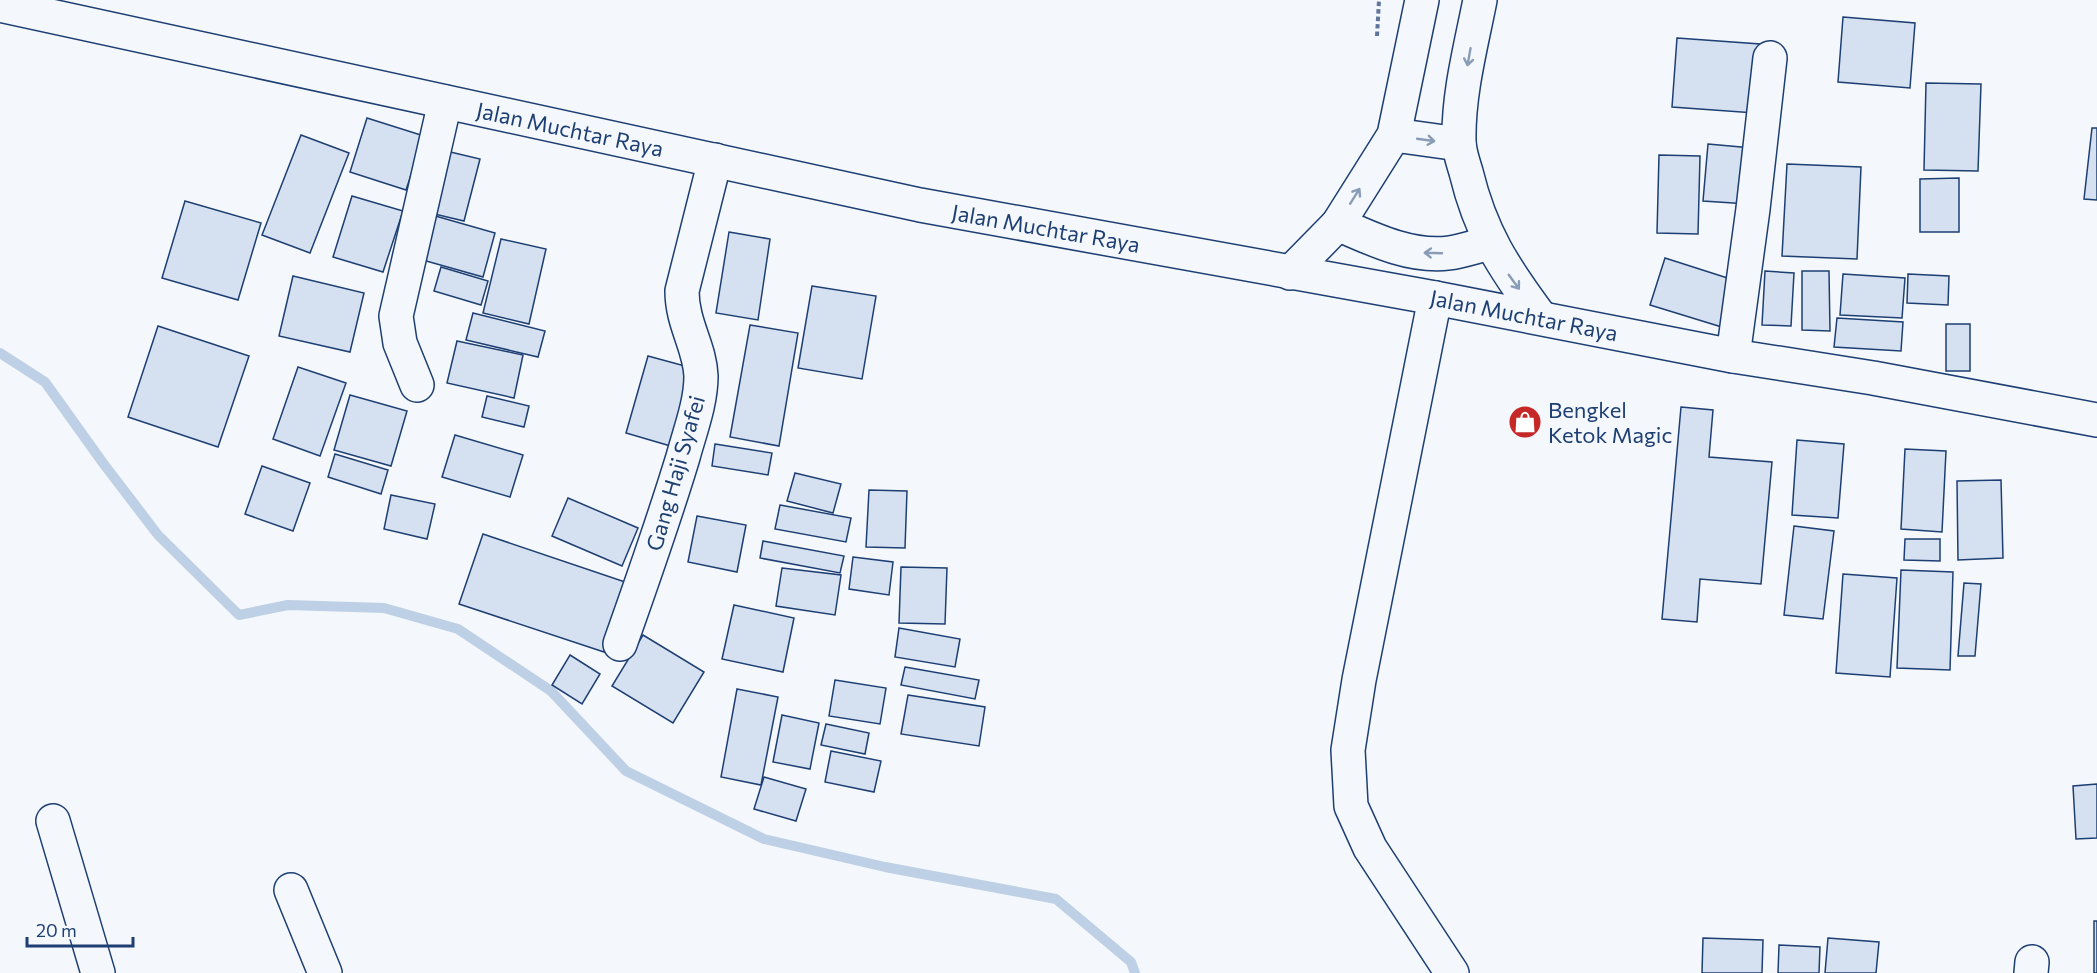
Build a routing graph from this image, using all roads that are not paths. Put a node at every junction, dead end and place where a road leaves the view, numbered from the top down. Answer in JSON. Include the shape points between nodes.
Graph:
{"nodes":[{"id":1,"x":1422,"y":0,"type":"edge"},
{"id":2,"x":1480,"y":0,"type":"edge"},
{"id":3,"x":0,"y":5,"type":"edge"},
{"id":4,"x":1770,"y":58,"type":"dead end"},
{"id":5,"x":445,"y":102,"type":"junction"},
{"id":6,"x":1394,"y":135,"type":"junction"},
{"id":7,"x":1459,"y":144,"type":"junction"},
{"id":8,"x":715,"y":160,"type":"junction"},
{"id":9,"x":1338,"y":224,"type":"junction"},
{"id":10,"x":1490,"y":243,"type":"junction"},
{"id":11,"x":1290,"y":273,"type":"junction"},
{"id":12,"x":1435,"y":298,"type":"junction"},
{"id":13,"x":1541,"y":318,"type":"junction"},
{"id":14,"x":1732,"y":356,"type":"junction"},
{"id":15,"x":417,"y":385,"type":"dead end"},
{"id":16,"x":2097,"y":420,"type":"edge"},
{"id":17,"x":620,"y":644,"type":"dead end"},
{"id":18,"x":53,"y":821,"type":"dead end"},
{"id":19,"x":291,"y":890,"type":"dead end"},
{"id":20,"x":98,"y":973,"type":"edge"},
{"id":21,"x":325,"y":973,"type":"edge"},
{"id":22,"x":1452,"y":973,"type":"edge"}],
"edges":[{"from":1,"to":6,"type":"main road"},
{"from":2,"to":7,"type":"main road","one_way":true,"via":[[1460,108]]},
{"from":3,"to":5,"type":"main road","name":"Jalan Muchtar Raya"},
{"from":4,"to":14,"type":"main road"},
{"from":5,"to":8,"type":"main road","name":"Jalan Muchtar Raya"},
{"from":5,"to":15,"type":"main road","via":[[396,316],[400,343]]},
{"from":6,"to":7,"type":"main road","one_way":true},
{"from":9,"to":6,"type":"main road","one_way":true},
{"from":7,"to":10,"type":"main road","via":[[1474,204]]},
{"from":8,"to":11,"type":"main road","name":"Jalan Muchtar Raya","via":[[920,205]]},
{"from":8,"to":17,"type":"main road","name":"Gang Haji Syafei","via":[[682,291],[685,321],[698,356],[700,389],[663,525]]},
{"from":10,"to":9,"type":"main road","one_way":true,"via":[[1448,253],[1422,252],[1395,247]]},
{"from":9,"to":11,"type":"main road"},
{"from":10,"to":13,"type":"main road","one_way":true},
{"from":11,"to":12,"type":"main road","name":"Jalan Muchtar Raya"},
{"from":12,"to":13,"type":"main road","name":"Jalan Muchtar Raya"},
{"from":12,"to":22,"type":"main road","via":[[1355,703],[1348,782],[1351,806],[1370,848]]},
{"from":13,"to":14,"type":"main road","name":"Jalan Muchtar Raya"},
{"from":14,"to":16,"type":"main road","name":"Jalan Muchtar Raya"},
{"from":18,"to":20,"type":"main road"},
{"from":19,"to":21,"type":"main road"}]}
